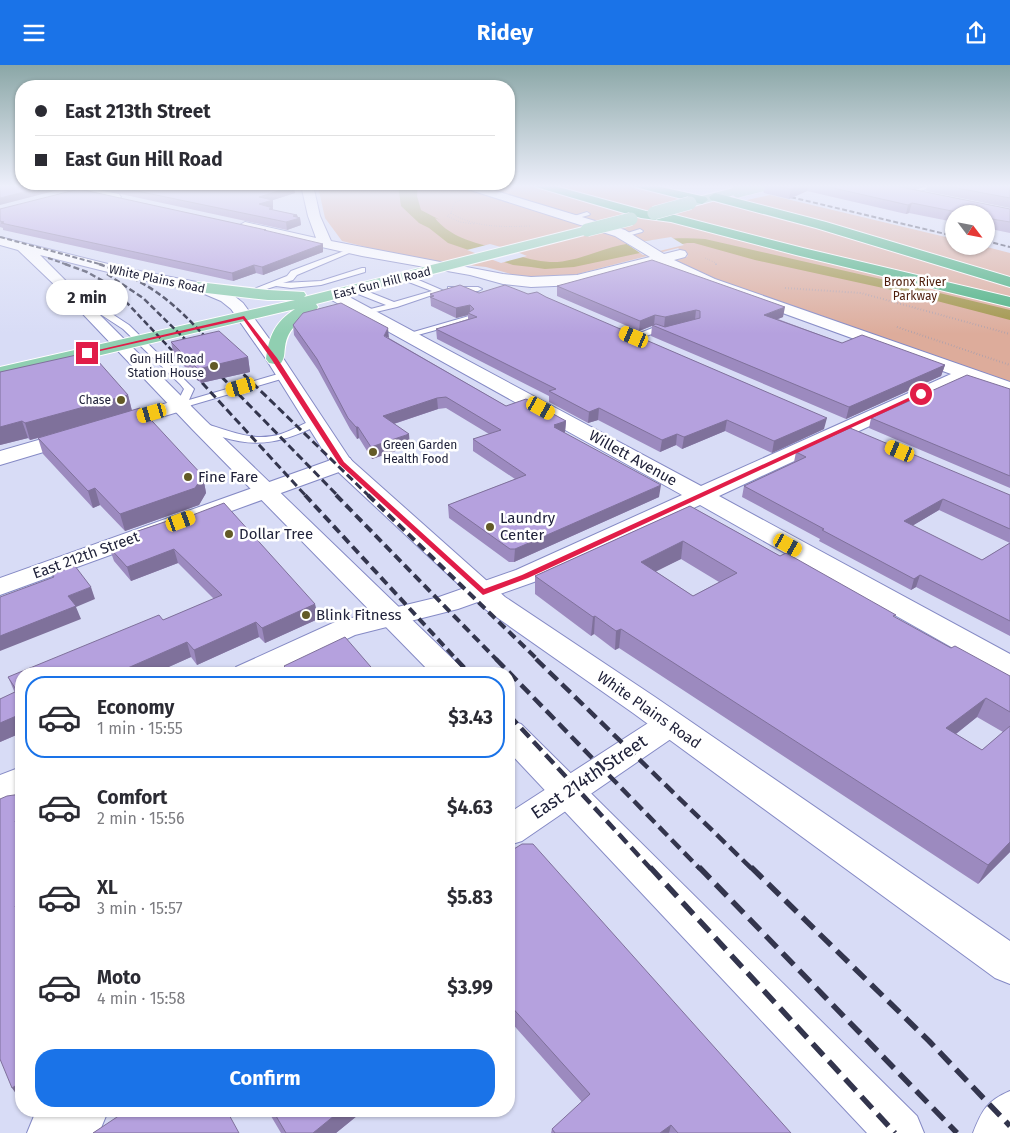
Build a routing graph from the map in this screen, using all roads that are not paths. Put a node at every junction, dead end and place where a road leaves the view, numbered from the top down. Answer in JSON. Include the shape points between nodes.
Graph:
{"nodes":[{"id":1,"x":283,"y":235,"type":"edge"},
{"id":2,"x":321,"y":235,"type":"edge"},
{"id":3,"x":569,"y":235,"type":"edge"},
{"id":4,"x":632,"y":235,"type":"edge"},
{"id":5,"x":734,"y":235,"type":"edge"},
{"id":6,"x":770,"y":235,"type":"edge"},
{"id":7,"x":807,"y":235,"type":"edge"},
{"id":8,"x":854,"y":235,"type":"edge"},
{"id":9,"x":0,"y":241,"type":"edge"},
{"id":10,"x":325,"y":244,"type":"junction"},
{"id":11,"x":23,"y":247,"type":"junction"},
{"id":12,"x":661,"y":248,"type":"junction"},
{"id":13,"x":352,"y":250,"type":"junction"},
{"id":14,"x":326,"y":264,"type":"junction"},
{"id":15,"x":336,"y":264,"type":"dead end"},
{"id":16,"x":98,"y":266,"type":"junction"},
{"id":17,"x":444,"y":267,"type":"junction"},
{"id":18,"x":351,"y":271,"type":"dead end"},
{"id":19,"x":404,"y":277,"type":"junction"},
{"id":20,"x":531,"y":282,"type":"junction"},
{"id":21,"x":61,"y":283,"type":"junction"},
{"id":22,"x":1010,"y":284,"type":"edge"},
{"id":23,"x":273,"y":285,"type":"junction"},
{"id":24,"x":331,"y":285,"type":"junction"},
{"id":25,"x":198,"y":287,"type":"junction"},
{"id":26,"x":362,"y":288,"type":"junction"},
{"id":27,"x":478,"y":289,"type":"dead end"},
{"id":28,"x":440,"y":291,"type":"junction"},
{"id":29,"x":248,"y":293,"type":"junction"},
{"id":30,"x":1010,"y":295,"type":"edge"},
{"id":31,"x":545,"y":299,"type":"edge"},
{"id":32,"x":1010,"y":302,"type":"edge"},
{"id":33,"x":394,"y":305,"type":"junction"},
{"id":34,"x":366,"y":313,"type":"junction"},
{"id":35,"x":244,"y":318,"type":"junction"},
{"id":36,"x":469,"y":318,"type":"edge"},
{"id":37,"x":616,"y":329,"type":"edge"},
{"id":38,"x":679,"y":329,"type":"edge"},
{"id":39,"x":407,"y":335,"type":"junction"},
{"id":40,"x":634,"y":337,"type":"junction"},
{"id":41,"x":141,"y":341,"type":"junction"},
{"id":42,"x":121,"y":345,"type":"junction"},
{"id":43,"x":668,"y":351,"type":"edge"},
{"id":44,"x":283,"y":372,"type":"junction"},
{"id":45,"x":0,"y":373,"type":"edge"},
{"id":46,"x":968,"y":373,"type":"junction"},
{"id":47,"x":1010,"y":388,"type":"edge"},
{"id":48,"x":189,"y":414,"type":"junction"},
{"id":49,"x":823,"y":418,"type":"edge"},
{"id":50,"x":317,"y":423,"type":"junction"},
{"id":51,"x":856,"y":432,"type":"junction"},
{"id":52,"x":0,"y":458,"type":"edge"},
{"id":53,"x":342,"y":463,"type":"junction"},
{"id":54,"x":266,"y":490,"type":"junction"},
{"id":55,"x":701,"y":495,"type":"junction"},
{"id":56,"x":0,"y":587,"type":"edge"},
{"id":57,"x":483,"y":592,"type":"junction"},
{"id":58,"x":393,"y":617,"type":"junction"},
{"id":59,"x":262,"y":667,"type":"edge"},
{"id":60,"x":443,"y":667,"type":"edge"},
{"id":61,"x":1010,"y":667,"type":"edge"},
{"id":62,"x":670,"y":724,"type":"junction"},
{"id":63,"x":515,"y":738,"type":"edge"},
{"id":64,"x":15,"y":783,"type":"edge"},
{"id":65,"x":0,"y":790,"type":"edge"},
{"id":66,"x":569,"y":792,"type":"junction"},
{"id":67,"x":515,"y":827,"type":"edge"},
{"id":68,"x":1010,"y":965,"type":"edge"},
{"id":69,"x":1010,"y":1115,"type":"edge"},
{"id":70,"x":75,"y":1117,"type":"edge"},
{"id":71,"x":51,"y":1133,"type":"edge"},
{"id":72,"x":900,"y":1133,"type":"edge"},
{"id":73,"x":997,"y":1133,"type":"edge"}],
"edges":[{"from":1,"to":10,"type":"street"},
{"from":2,"to":10,"type":"street"},
{"from":3,"to":17,"type":"main road","name":"East Gun Hill Road","bridge":true},
{"from":4,"to":12,"type":"street"},
{"from":5,"to":32,"type":"highway"},
{"from":6,"to":30,"type":"highway"},
{"from":7,"to":22,"type":"highway"},
{"from":8,"to":22,"type":"highway"},
{"from":9,"to":11,"type":"street","name":"White Plains Road"},
{"from":10,"to":13,"type":"street"},
{"from":11,"to":16,"type":"street","name":"White Plains Road"},
{"from":11,"to":21,"type":"street","name":"White Plains Road"},
{"from":12,"to":20,"type":"street","via":[[577,280]]},
{"from":12,"to":46,"type":"street","via":[[720,286]]},
{"from":13,"to":14,"type":"lane"},
{"from":13,"to":17,"type":"street"},
{"from":14,"to":15,"type":"lane"},
{"from":14,"to":23,"type":"lane","via":[[304,273],[294,273]]},
{"from":16,"to":21,"type":"street","via":[[72,269]]},
{"from":16,"to":25,"type":"street","name":"White Plains Road"},
{"from":17,"to":19,"type":"main road","name":"East Gun Hill Road"},
{"from":17,"to":20,"type":"street"},
{"from":18,"to":24,"type":"lane"},
{"from":19,"to":26,"type":"main road","name":"East Gun Hill Road"},
{"from":19,"to":28,"type":"lane"},
{"from":20,"to":31,"type":"street","via":[[535,291]]},
{"from":21,"to":41,"type":"lane","name":"White Plains Road","via":[[122,324]]},
{"from":21,"to":42,"type":"street","name":"White Plains Road"},
{"from":23,"to":24,"type":"lane"},
{"from":23,"to":29,"type":"lane"},
{"from":24,"to":26,"type":"main road","name":"East Gun Hill Road"},
{"from":24,"to":29,"type":"main road"},
{"from":24,"to":34,"type":"street","name":"Willett Avenue"},
{"from":24,"to":35,"type":"main road","name":"East Gun Hill Road"},
{"from":24,"to":44,"type":"main road","via":[[282,326],[277,338]]},
{"from":25,"to":29,"type":"main road"},
{"from":25,"to":35,"type":"street","name":"White Plains Road","via":[[220,293],[237,306]]},
{"from":26,"to":33,"type":"lane"},
{"from":27,"to":28,"type":"lane"},
{"from":28,"to":33,"type":"lane"},
{"from":33,"to":34,"type":"lane"},
{"from":34,"to":39,"type":"street","name":"Willett Avenue"},
{"from":35,"to":41,"type":"main road","name":"East Gun Hill Road"},
{"from":35,"to":44,"type":"street","name":"White Plains Road"},
{"from":36,"to":39,"type":"lane"},
{"from":37,"to":40,"type":"street"},
{"from":38,"to":40,"type":"lane","via":[[663,333],[655,330]]},
{"from":39,"to":55,"type":"street","name":"Willett Avenue"},
{"from":40,"to":43,"type":"street"},
{"from":41,"to":42,"type":"main road","name":"East Gun Hill Road"},
{"from":41,"to":48,"type":"lane","name":"White Plains Road","via":[[189,389]]},
{"from":42,"to":45,"type":"main road","name":"East Gun Hill Road"},
{"from":42,"to":48,"type":"street","name":"White Plains Road"},
{"from":44,"to":48,"type":"lane"},
{"from":44,"to":50,"type":"street","name":"White Plains Road"},
{"from":46,"to":47,"type":"street"},
{"from":46,"to":51,"type":"street"},
{"from":48,"to":50,"type":"lane","name":"White Plains Road","via":[[231,438],[253,441],[284,436]]},
{"from":48,"to":52,"type":"street"},
{"from":48,"to":54,"type":"street","name":"White Plains Road"},
{"from":49,"to":51,"type":"street"},
{"from":50,"to":53,"type":"street","name":"White Plains Road"},
{"from":51,"to":55,"type":"street"},
{"from":53,"to":54,"type":"street","name":"East 212th Street"},
{"from":53,"to":57,"type":"street","name":"White Plains Road"},
{"from":54,"to":56,"type":"street","name":"East 212th Street"},
{"from":54,"to":58,"type":"street","name":"White Plains Road"},
{"from":55,"to":57,"type":"street"},
{"from":55,"to":61,"type":"street","name":"Willett Avenue"},
{"from":57,"to":58,"type":"street"},
{"from":57,"to":62,"type":"street","name":"White Plains Road","via":[[522,623]]},
{"from":58,"to":59,"type":"street","via":[[345,628]]},
{"from":58,"to":60,"type":"street","name":"White Plains Road"},
{"from":62,"to":66,"type":"street","name":"East 214th Street"},
{"from":62,"to":68,"type":"street","name":"White Plains Road"},
{"from":63,"to":66,"type":"street"},
{"from":64,"to":65,"type":"street"},
{"from":66,"to":67,"type":"street","name":"East 214th Street"},
{"from":66,"to":72,"type":"street"},
{"from":69,"to":73,"type":"street"},
{"from":70,"to":71,"type":"street"}]}
